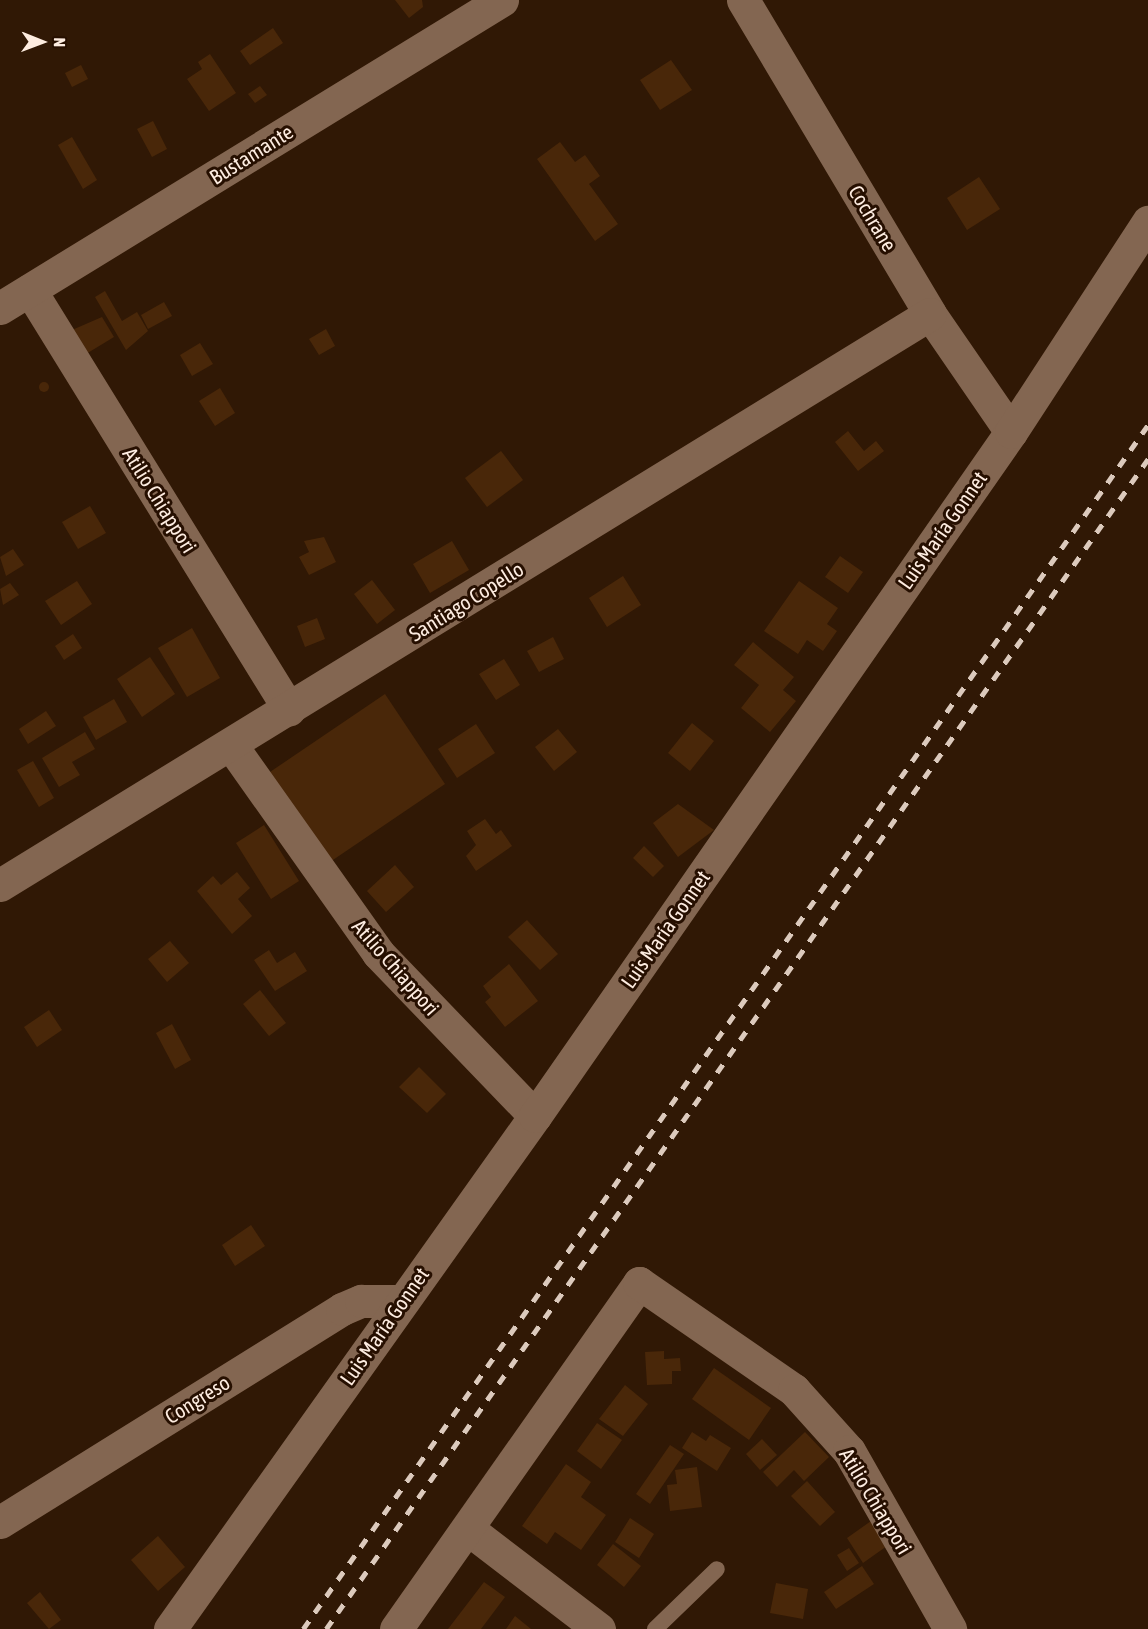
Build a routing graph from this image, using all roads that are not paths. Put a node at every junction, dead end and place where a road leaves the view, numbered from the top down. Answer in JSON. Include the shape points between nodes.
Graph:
{"nodes":[{"id":1,"x":502,"y":0,"type":"edge"},
{"id":2,"x":743,"y":0,"type":"edge"},
{"id":3,"x":1148,"y":222,"type":"edge"},
{"id":4,"x":30,"y":290,"type":"junction"},
{"id":5,"x":0,"y":308,"type":"edge"},
{"id":6,"x":930,"y":314,"type":"junction"},
{"id":7,"x":1011,"y":432,"type":"junction"},
{"id":8,"x":289,"y":709,"type":"junction"},
{"id":9,"x":231,"y":745,"type":"junction"},
{"id":10,"x":0,"y":885,"type":"edge"},
{"id":11,"x":535,"y":1116,"type":"junction"},
{"id":12,"x":402,"y":1301,"type":"junction"},
{"id":13,"x":0,"y":1522,"type":"edge"},
{"id":14,"x":468,"y":1529,"type":"junction"},
{"id":15,"x":717,"y":1569,"type":"dead end"},
{"id":16,"x":170,"y":1629,"type":"edge"},
{"id":17,"x":396,"y":1629,"type":"edge"},
{"id":18,"x":600,"y":1629,"type":"edge"},
{"id":19,"x":655,"y":1629,"type":"edge"},
{"id":20,"x":950,"y":1629,"type":"edge"}],
"edges":[{"from":1,"to":4,"type":"street","name":"Bustamante"},
{"from":2,"to":6,"type":"street","name":"Cochrane"},
{"from":3,"to":7,"type":"street","name":"Luis María Gonnet"},
{"from":4,"to":5,"type":"street","name":"Bustamante"},
{"from":4,"to":8,"type":"street","name":"Atilio Chiappori"},
{"from":6,"to":7,"type":"street","name":"Cochrane"},
{"from":6,"to":8,"type":"street","name":"Santiago Copello"},
{"from":7,"to":11,"type":"street","name":"Luis María Gonnet"},
{"from":8,"to":9,"type":"street","name":"Santiago Copello"},
{"from":9,"to":10,"type":"street","name":"Santiago Copello"},
{"from":9,"to":11,"type":"street","name":"Atilio Chiappori","via":[[378,953]]},
{"from":11,"to":12,"type":"street","name":"Luis María Gonnet"},
{"from":12,"to":13,"type":"street","name":"Congreso","via":[[361,1301],[342,1309]]},
{"from":12,"to":16,"type":"street","name":"Luis María Gonnet"},
{"from":14,"to":17,"type":"street"},
{"from":14,"to":18,"type":"street"},
{"from":14,"to":20,"type":"street","name":"Atilio Chiappori","via":[[639,1283],[794,1390],[849,1450]]},
{"from":15,"to":19,"type":"lane"}]}
